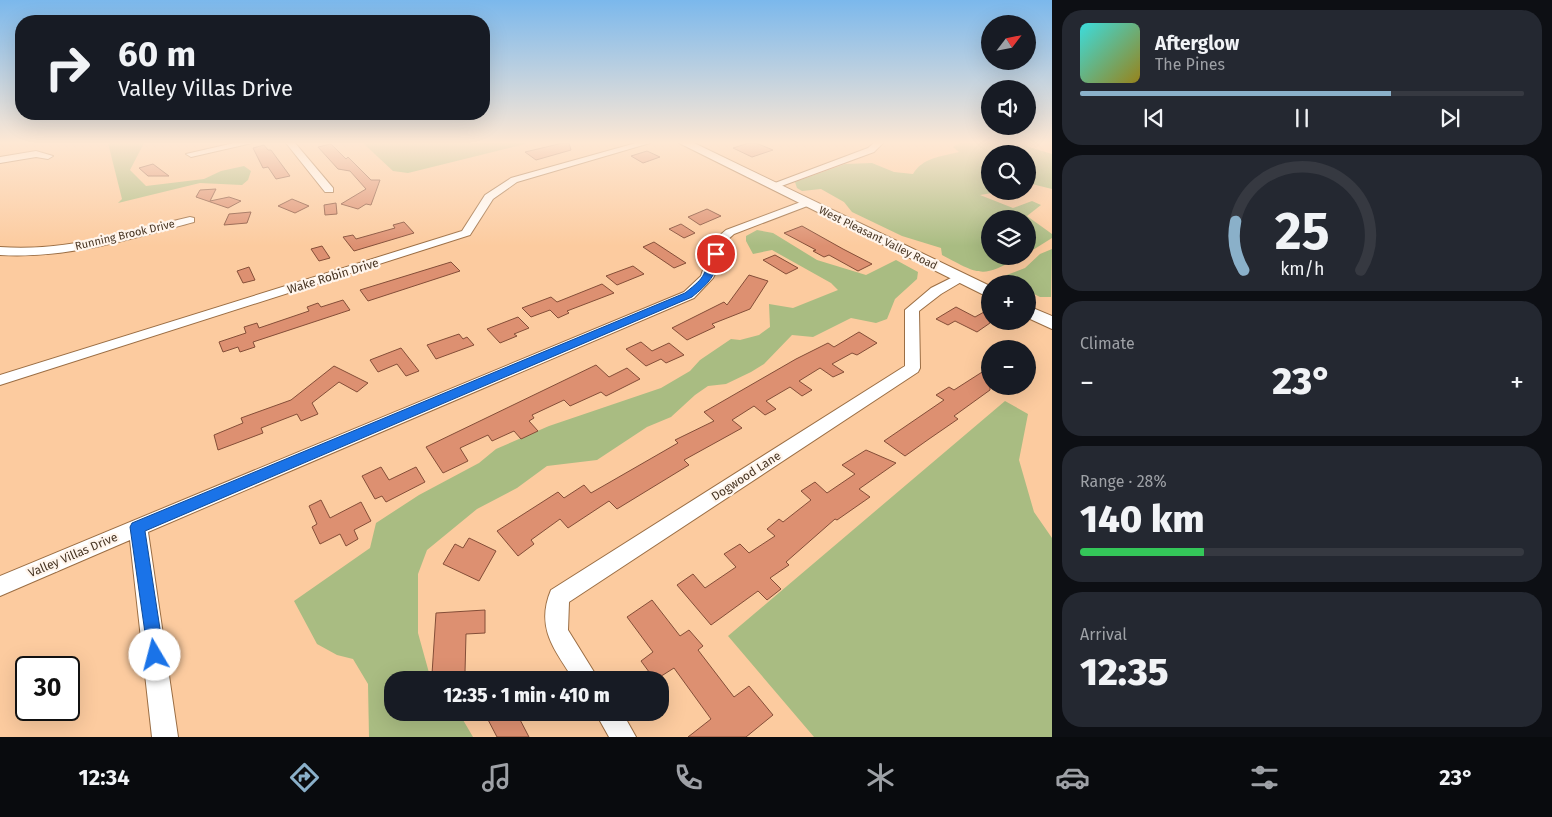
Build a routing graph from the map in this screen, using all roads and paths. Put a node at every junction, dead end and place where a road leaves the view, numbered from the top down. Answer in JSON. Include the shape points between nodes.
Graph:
{"nodes":[{"id":1,"x":319,"y":177,"type":"edge"},
{"id":2,"x":523,"y":177,"type":"edge"},
{"id":3,"x":755,"y":177,"type":"edge"},
{"id":4,"x":796,"y":177,"type":"edge"},
{"id":5,"x":772,"y":186,"type":"junction"},
{"id":6,"x":329,"y":190,"type":"dead end"},
{"id":7,"x":806,"y":203,"type":"junction"},
{"id":8,"x":190,"y":220,"type":"dead end"},
{"id":9,"x":0,"y":252,"type":"edge"},
{"id":10,"x":959,"y":278,"type":"junction"},
{"id":11,"x":981,"y":289,"type":"edge"},
{"id":12,"x":1036,"y":315,"type":"edge"},
{"id":13,"x":1052,"y":323,"type":"edge"},
{"id":14,"x":0,"y":380,"type":"edge"},
{"id":15,"x":138,"y":527,"type":"junction"},
{"id":16,"x":0,"y":586,"type":"edge"},
{"id":17,"x":581,"y":671,"type":"edge"},
{"id":18,"x":613,"y":721,"type":"edge"},
{"id":19,"x":165,"y":737,"type":"edge"},
{"id":20,"x":623,"y":737,"type":"edge"}],
"edges":[{"from":1,"to":6,"type":"street"},
{"from":2,"to":14,"type":"street","name":"Wake Robin Drive","via":[[489,197],[466,232],[442,242]]},
{"from":3,"to":5,"type":"main road","name":"West Pleasant Valley Road"},
{"from":4,"to":5,"type":"street"},
{"from":5,"to":7,"type":"main road","name":"West Pleasant Valley Road"},
{"from":7,"to":10,"type":"main road","name":"West Pleasant Valley Road"},
{"from":7,"to":15,"type":"street","name":"Valley Villas Drive","via":[[730,232],[718,242],[706,282],[689,295]]},
{"from":8,"to":9,"type":"street","name":"Running Brook Drive","via":[[84,246]]},
{"from":10,"to":11,"type":"main road","name":"West Pleasant Valley Road"},
{"from":10,"to":17,"type":"street","name":"Dogwood Lane","via":[[912,310],[913,368],[559,597],[557,633]]},
{"from":12,"to":13,"type":"main road"},
{"from":15,"to":16,"type":"street","name":"Valley Villas Drive"},
{"from":15,"to":19,"type":"street"},
{"from":18,"to":20,"type":"street"}]}
